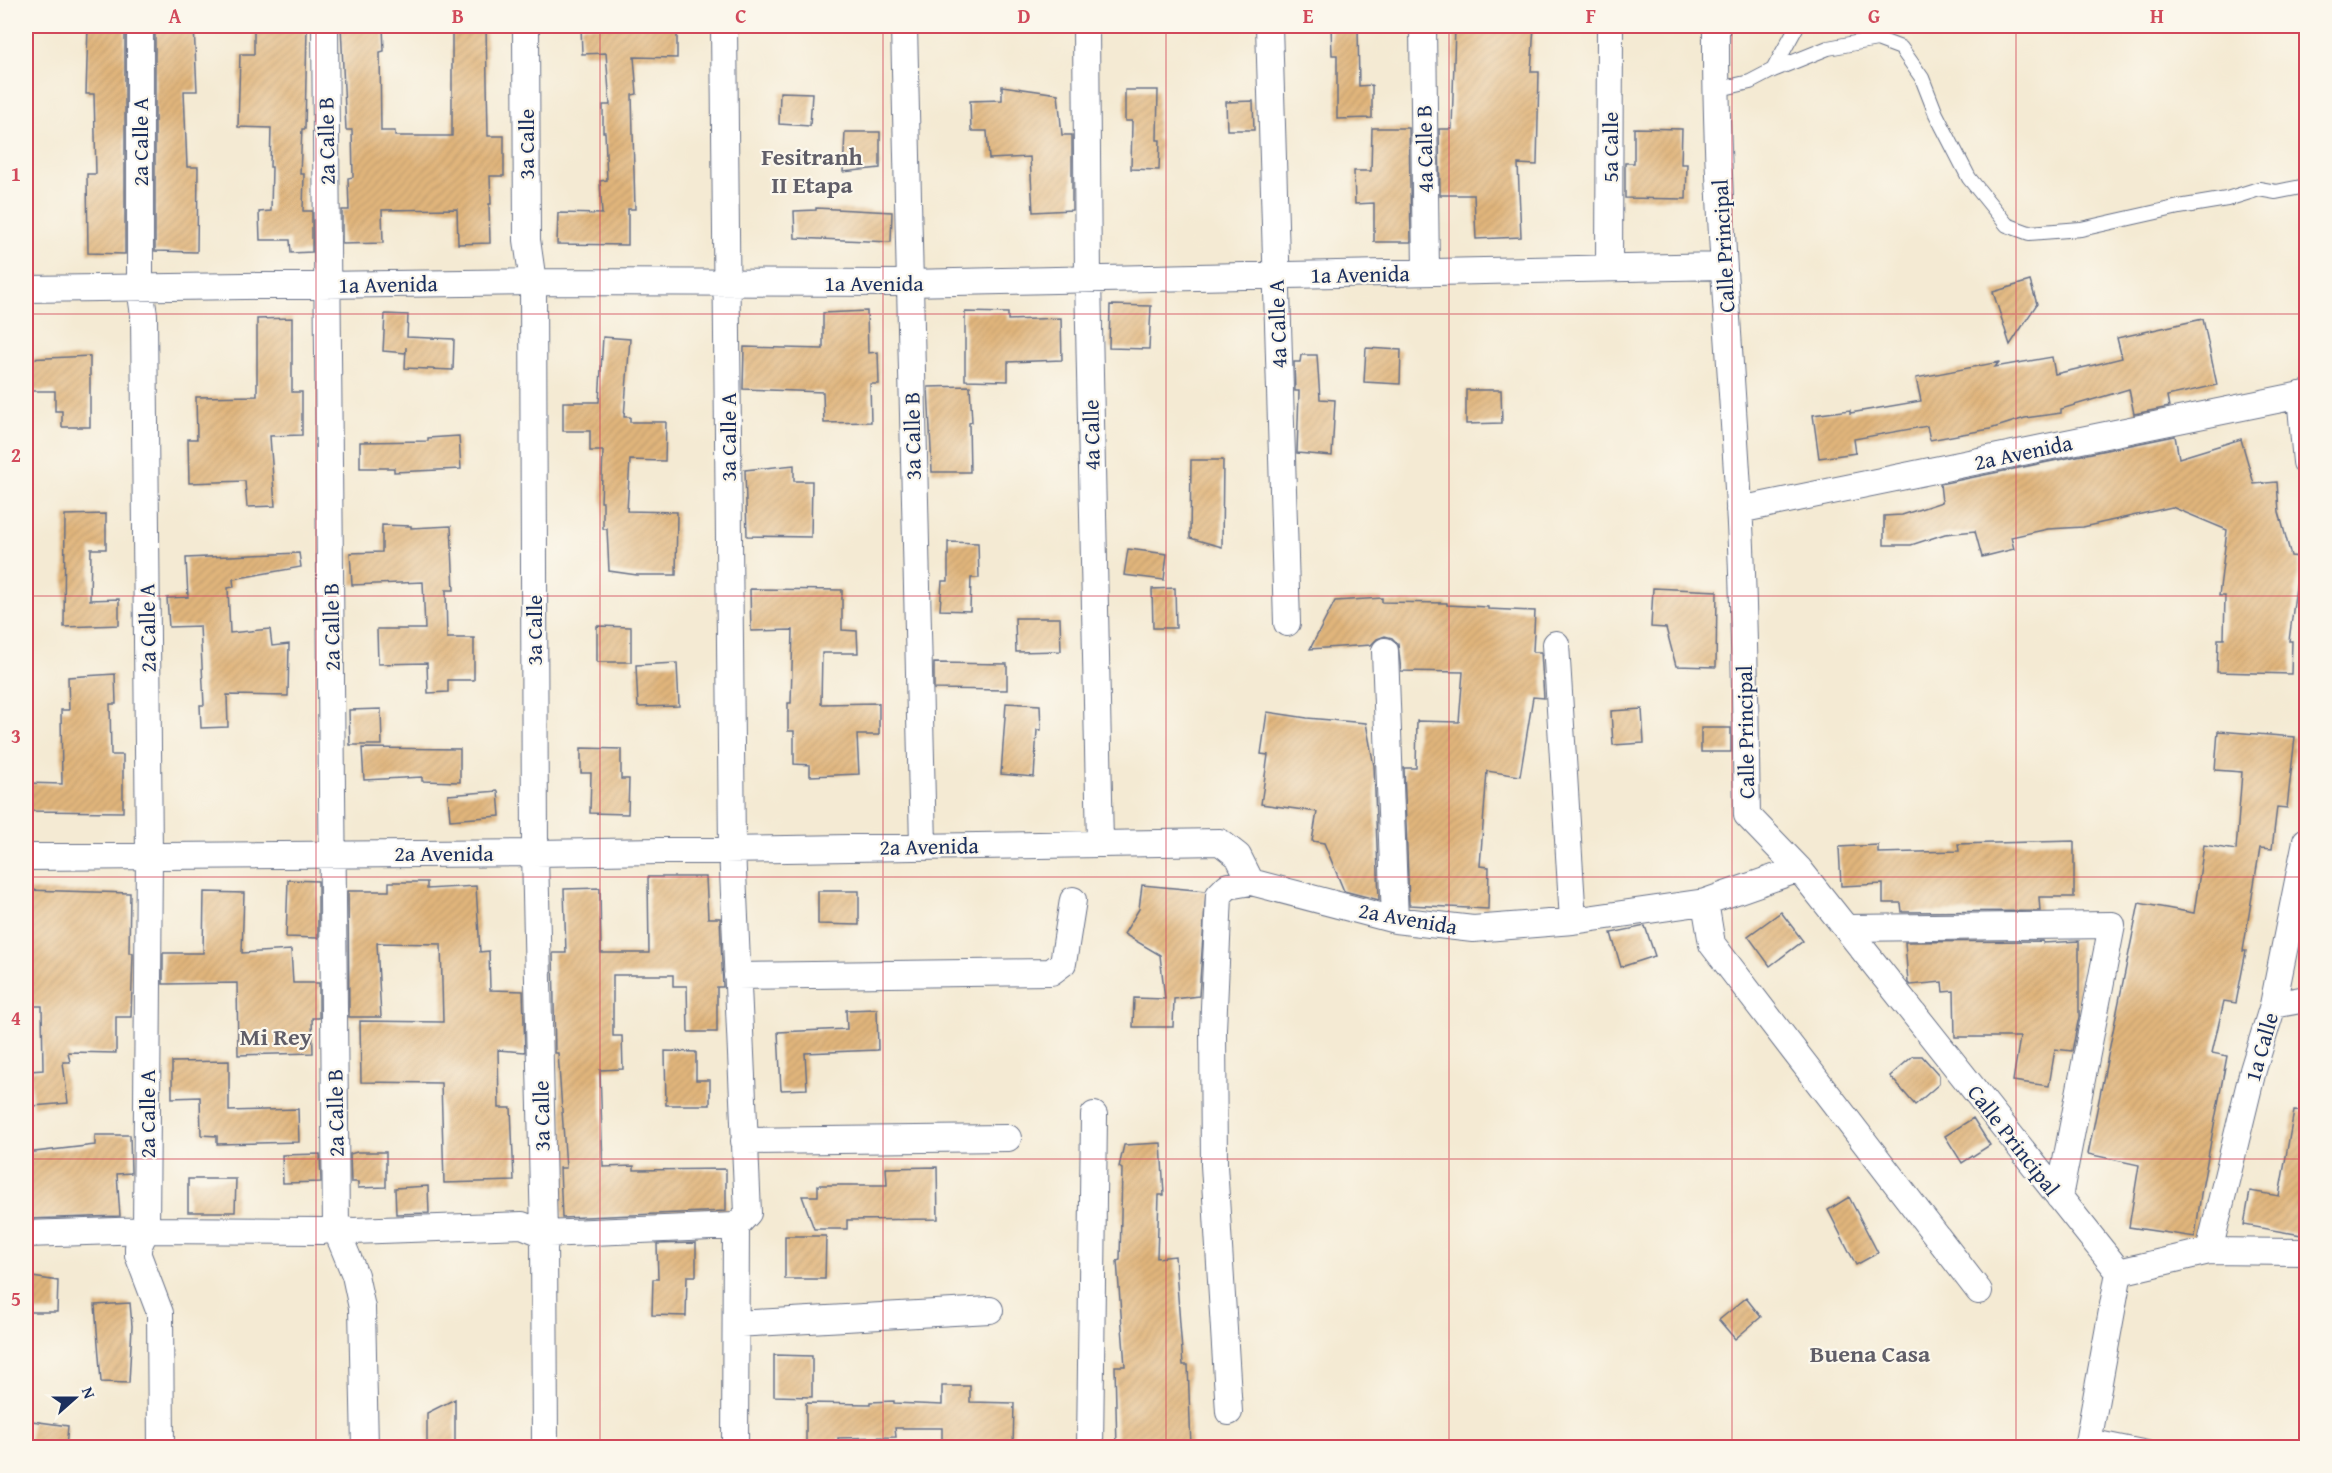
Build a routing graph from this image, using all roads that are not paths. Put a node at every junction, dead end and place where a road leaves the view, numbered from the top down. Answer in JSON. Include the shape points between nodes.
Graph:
{"nodes":[{"id":1,"x":140,"y":26,"type":"edge"},
{"id":2,"x":325,"y":26,"type":"edge"},
{"id":3,"x":526,"y":26,"type":"edge"},
{"id":4,"x":724,"y":26,"type":"edge"},
{"id":5,"x":904,"y":26,"type":"edge"},
{"id":6,"x":1086,"y":26,"type":"edge"},
{"id":7,"x":1269,"y":26,"type":"edge"},
{"id":8,"x":1423,"y":26,"type":"edge"},
{"id":9,"x":1610,"y":26,"type":"edge"},
{"id":10,"x":1716,"y":26,"type":"edge"},
{"id":11,"x":1797,"y":26,"type":"edge"},
{"id":12,"x":1773,"y":70,"type":"junction"},
{"id":13,"x":1715,"y":90,"type":"junction"},
{"id":14,"x":2307,"y":186,"type":"edge"},
{"id":15,"x":1723,"y":266,"type":"junction"},
{"id":16,"x":1609,"y":268,"type":"junction"},
{"id":17,"x":1426,"y":272,"type":"junction"},
{"id":18,"x":1276,"y":275,"type":"junction"},
{"id":19,"x":1088,"y":279,"type":"junction"},
{"id":20,"x":534,"y":282,"type":"junction"},
{"id":21,"x":727,"y":283,"type":"junction"},
{"id":22,"x":908,"y":283,"type":"junction"},
{"id":23,"x":327,"y":285,"type":"junction"},
{"id":24,"x":140,"y":288,"type":"junction"},
{"id":25,"x":26,"y":289,"type":"edge"},
{"id":26,"x":2303,"y":395,"type":"edge"},
{"id":27,"x":2307,"y":462,"type":"edge"},
{"id":28,"x":1739,"y":510,"type":"junction"},
{"id":29,"x":1287,"y":623,"type":"dead end"},
{"id":30,"x":1556,"y":644,"type":"dead end"},
{"id":31,"x":1385,"y":651,"type":"dead end"},
{"id":32,"x":1100,"y":844,"type":"junction"},
{"id":33,"x":923,"y":846,"type":"junction"},
{"id":34,"x":732,"y":849,"type":"junction"},
{"id":35,"x":2306,"y":849,"type":"edge"},
{"id":36,"x":535,"y":853,"type":"junction"},
{"id":37,"x":333,"y":854,"type":"junction"},
{"id":38,"x":149,"y":856,"type":"junction"},
{"id":39,"x":26,"y":857,"type":"edge"},
{"id":40,"x":1799,"y":869,"type":"junction"},
{"id":41,"x":1251,"y":882,"type":"junction"},
{"id":42,"x":1073,"y":900,"type":"dead end"},
{"id":43,"x":1705,"y":902,"type":"junction"},
{"id":44,"x":1395,"y":920,"type":"junction"},
{"id":45,"x":1572,"y":921,"type":"junction"},
{"id":46,"x":1846,"y":928,"type":"junction"},
{"id":47,"x":737,"y":976,"type":"junction"},
{"id":48,"x":2307,"y":999,"type":"edge"},
{"id":49,"x":2273,"y":1005,"type":"junction"},
{"id":50,"x":1094,"y":1115,"type":"dead end"},
{"id":51,"x":1008,"y":1138,"type":"dead end"},
{"id":52,"x":744,"y":1141,"type":"junction"},
{"id":53,"x":2060,"y":1197,"type":"junction"},
{"id":54,"x":736,"y":1226,"type":"junction"},
{"id":55,"x":336,"y":1229,"type":"junction"},
{"id":56,"x":146,"y":1230,"type":"junction"},
{"id":57,"x":26,"y":1234,"type":"edge"},
{"id":58,"x":544,"y":1234,"type":"junction"},
{"id":59,"x":2209,"y":1251,"type":"junction"},
{"id":60,"x":2307,"y":1252,"type":"edge"},
{"id":61,"x":2119,"y":1272,"type":"junction"},
{"id":62,"x":1979,"y":1291,"type":"dead end"},
{"id":63,"x":990,"y":1310,"type":"dead end"},
{"id":64,"x":736,"y":1324,"type":"junction"},
{"id":65,"x":1229,"y":1412,"type":"dead end"},
{"id":66,"x":2088,"y":1442,"type":"edge"},
{"id":67,"x":161,"y":1448,"type":"edge"},
{"id":68,"x":365,"y":1448,"type":"edge"},
{"id":69,"x":545,"y":1448,"type":"edge"},
{"id":70,"x":735,"y":1448,"type":"edge"},
{"id":71,"x":1090,"y":1448,"type":"edge"},
{"id":72,"x":2148,"y":1448,"type":"edge"}],
"edges":[{"from":1,"to":24,"type":"street","name":"2a Calle A"},
{"from":2,"to":23,"type":"street","name":"2a Calle B"},
{"from":3,"to":20,"type":"street","name":"3a Calle","via":[[527,240]]},
{"from":4,"to":21,"type":"street","name":"3a Calle A"},
{"from":5,"to":22,"type":"street","name":"3a Calle B"},
{"from":6,"to":19,"type":"street","name":"4a Calle"},
{"from":7,"to":18,"type":"street","name":"4a Calle A"},
{"from":8,"to":17,"type":"street","name":"4a Calle B"},
{"from":9,"to":16,"type":"street","name":"5a Calle"},
{"from":10,"to":13,"type":"street","name":"Calle Principal"},
{"from":11,"to":12,"type":"lane"},
{"from":12,"to":13,"type":"lane","via":[[1750,82]]},
{"from":12,"to":14,"type":"lane","via":[[1828,48],[1877,39],[1900,48],[1922,78],[1969,178],[2007,225],[2029,233],[2081,230],[2259,189],[2276,192]]},
{"from":13,"to":15,"type":"street","name":"Calle Principal"},
{"from":15,"to":16,"type":"street","name":"1a Avenida"},
{"from":15,"to":28,"type":"street","name":"Calle Principal"},
{"from":16,"to":17,"type":"street","name":"1a Avenida"},
{"from":17,"to":18,"type":"street","name":"1a Avenida"},
{"from":18,"to":19,"type":"street","name":"1a Avenida"},
{"from":18,"to":29,"type":"street","name":"4a Calle A"},
{"from":19,"to":22,"type":"street","name":"1a Avenida"},
{"from":19,"to":32,"type":"street","name":"4a Calle"},
{"from":20,"to":21,"type":"street","name":"1a Avenida"},
{"from":20,"to":23,"type":"street","name":"1a Avenida"},
{"from":20,"to":36,"type":"street","name":"3a Calle"},
{"from":21,"to":22,"type":"street","name":"1a Avenida"},
{"from":21,"to":34,"type":"street","name":"3a Calle A"},
{"from":22,"to":33,"type":"street","name":"3a Calle B"},
{"from":23,"to":24,"type":"street","name":"1a Avenida"},
{"from":23,"to":37,"type":"street","name":"2a Calle B"},
{"from":24,"to":25,"type":"street","name":"1a Avenida"},
{"from":24,"to":38,"type":"street","name":"2a Calle A","via":[[144,315]]},
{"from":26,"to":27,"type":"street"},
{"from":26,"to":28,"type":"street","name":"2a Avenida"},
{"from":28,"to":40,"type":"street","name":"Calle Principal","via":[[1747,815]]},
{"from":30,"to":45,"type":"street"},
{"from":31,"to":44,"type":"street"},
{"from":32,"to":33,"type":"street","name":"2a Avenida"},
{"from":32,"to":41,"type":"street","name":"2a Avenida","via":[[1220,842],[1238,856]]},
{"from":33,"to":34,"type":"street","name":"2a Avenida"},
{"from":34,"to":36,"type":"street","name":"2a Avenida"},
{"from":34,"to":47,"type":"street","name":"3a Calle A"},
{"from":35,"to":49,"type":"street","name":"1a Calle"},
{"from":36,"to":37,"type":"street","name":"2a Avenida"},
{"from":36,"to":58,"type":"street","name":"3a Calle"},
{"from":37,"to":38,"type":"street","name":"2a Avenida"},
{"from":37,"to":55,"type":"street","name":"2a Calle B"},
{"from":38,"to":39,"type":"street","name":"2a Avenida"},
{"from":38,"to":56,"type":"street","name":"2a Calle A"},
{"from":40,"to":43,"type":"street","name":"2a Avenida"},
{"from":40,"to":46,"type":"street","name":"Calle Principal"},
{"from":41,"to":44,"type":"street","name":"2a Avenida"},
{"from":41,"to":65,"type":"street","via":[[1228,886],[1219,895],[1213,1030],[1214,1165]]},
{"from":42,"to":47,"type":"street","via":[[1063,963],[1051,972]]},
{"from":43,"to":45,"type":"street","name":"2a Avenida"},
{"from":43,"to":62,"type":"street","via":[[1712,944]]},
{"from":44,"to":45,"type":"street","name":"2a Avenida","via":[[1473,929]]},
{"from":46,"to":53,"type":"street","name":"Calle Principal"},
{"from":46,"to":53,"type":"street","via":[[2112,925]]},
{"from":47,"to":52,"type":"street","name":"3a Calle A"},
{"from":48,"to":49,"type":"street"},
{"from":49,"to":59,"type":"street","name":"1a Calle"},
{"from":50,"to":71,"type":"street"},
{"from":51,"to":52,"type":"street"},
{"from":52,"to":54,"type":"street","name":"3a Calle A","via":[[748,1213]]},
{"from":53,"to":61,"type":"street","name":"Calle Principal"},
{"from":54,"to":58,"type":"street"},
{"from":54,"to":64,"type":"street"},
{"from":55,"to":56,"type":"street"},
{"from":55,"to":58,"type":"street","via":[[522,1225]]},
{"from":55,"to":68,"type":"street","via":[[355,1275],[362,1308]]},
{"from":56,"to":57,"type":"street"},
{"from":56,"to":67,"type":"street","name":"2a Calle A","via":[[138,1256],[159,1312]]},
{"from":58,"to":69,"type":"street","name":"3a Calle"},
{"from":59,"to":60,"type":"street"},
{"from":59,"to":61,"type":"street"},
{"from":61,"to":66,"type":"street"},
{"from":63,"to":64,"type":"street"},
{"from":64,"to":70,"type":"street"},
{"from":66,"to":72,"type":"lane"}]}
